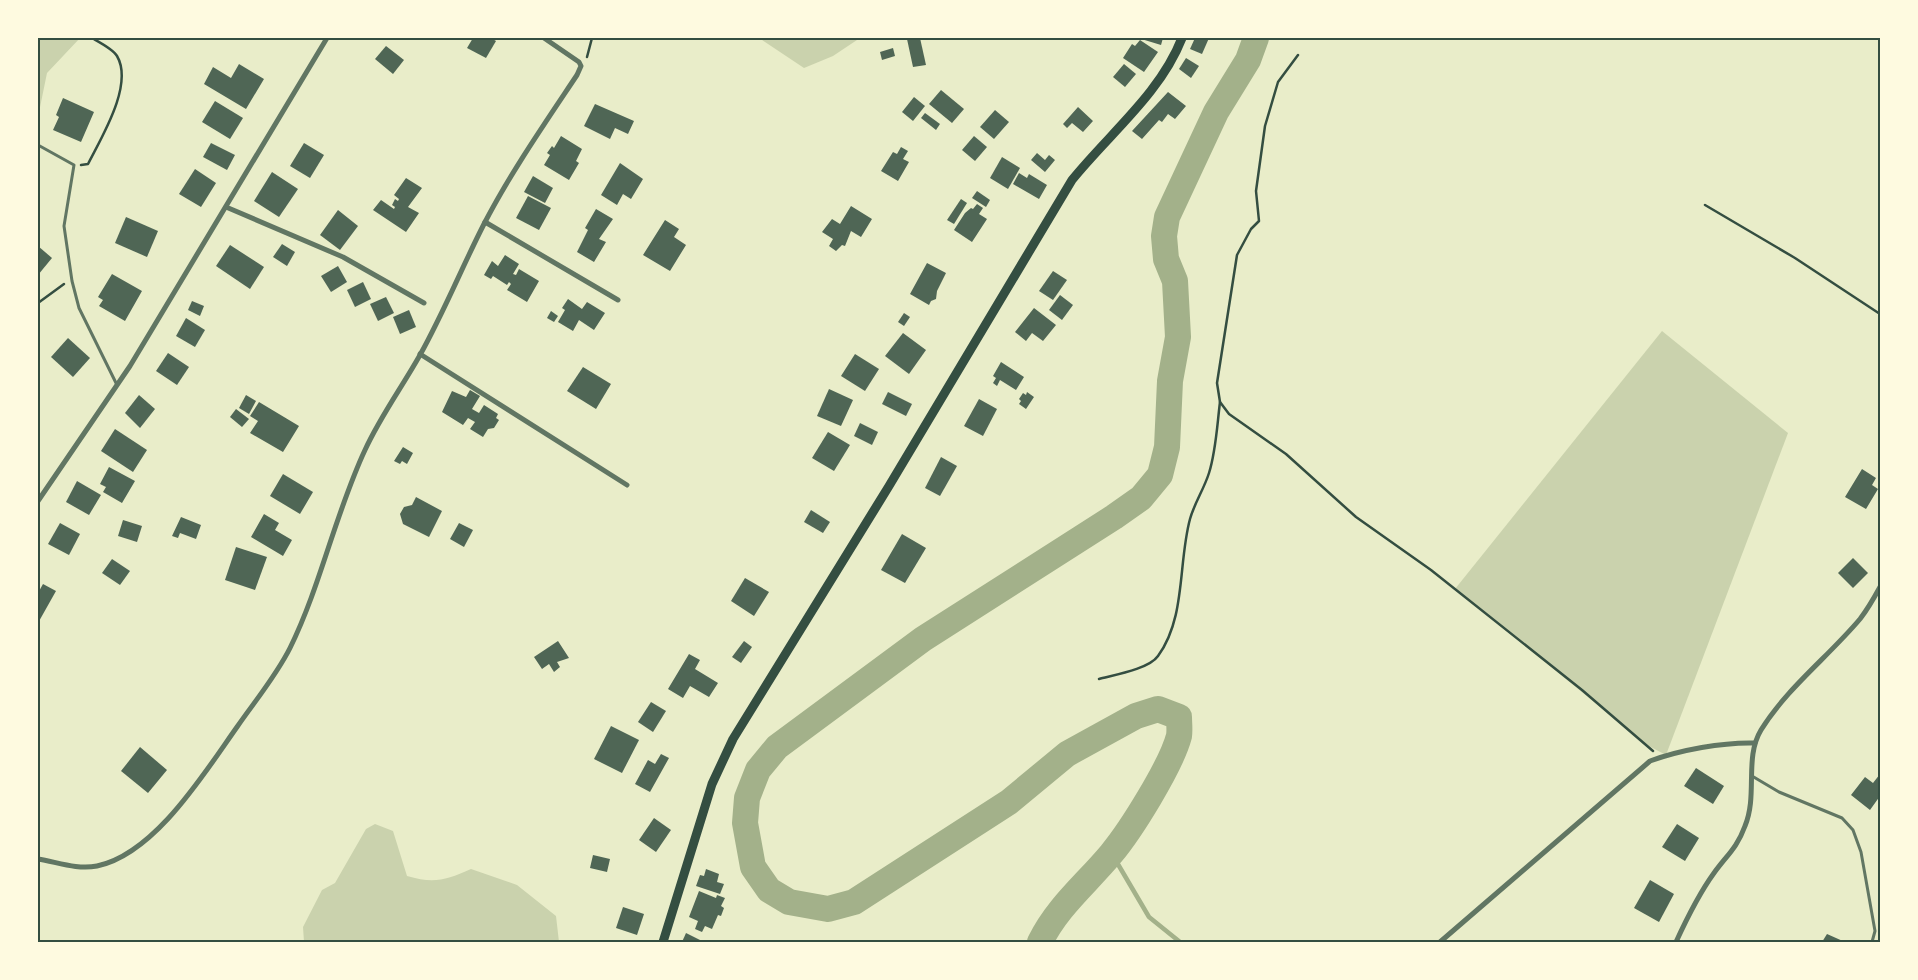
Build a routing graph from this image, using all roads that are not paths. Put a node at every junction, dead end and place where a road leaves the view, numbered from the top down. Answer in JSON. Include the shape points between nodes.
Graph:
{"nodes":[{"id":1,"x":327,"y":38,"type":"edge"},
{"id":2,"x":544,"y":38,"type":"edge"},
{"id":3,"x":1182,"y":38,"type":"edge"},
{"id":4,"x":38,"y":145,"type":"edge"},
{"id":5,"x":226,"y":208,"type":"junction"},
{"id":6,"x":485,"y":222,"type":"junction"},
{"id":7,"x":618,"y":300,"type":"dead end"},
{"id":8,"x":424,"y":303,"type":"dead end"},
{"id":9,"x":420,"y":354,"type":"junction"},
{"id":10,"x":117,"y":385,"type":"junction"},
{"id":11,"x":628,"y":486,"type":"dead end"},
{"id":12,"x":38,"y":501,"type":"edge"},
{"id":13,"x":1880,"y":587,"type":"edge"},
{"id":14,"x":1755,"y":744,"type":"junction"},
{"id":15,"x":1752,"y":776,"type":"junction"},
{"id":16,"x":38,"y":859,"type":"edge"},
{"id":17,"x":664,"y":942,"type":"edge"},
{"id":18,"x":1440,"y":942,"type":"edge"},
{"id":19,"x":1676,"y":942,"type":"edge"},
{"id":20,"x":1872,"y":942,"type":"edge"}],
"edges":[{"from":1,"to":5,"type":"street"},
{"from":2,"to":6,"type":"street","via":[[581,66]]},
{"from":3,"to":17,"type":"main road","via":[[1173,61],[1155,88],[1072,180],[733,739],[712,784]]},
{"from":4,"to":10,"type":"lane","via":[[74,165],[64,226],[72,281],[79,308]]},
{"from":5,"to":8,"type":"street","via":[[343,257]]},
{"from":5,"to":10,"type":"street"},
{"from":6,"to":7,"type":"street"},
{"from":6,"to":9,"type":"street"},
{"from":9,"to":11,"type":"street"},
{"from":9,"to":16,"type":"street","via":[[366,448],[290,648],[274,676],[206,770],[154,832],[125,854],[96,866],[78,867]]},
{"from":10,"to":12,"type":"street"},
{"from":13,"to":14,"type":"street","via":[[1860,618],[1768,720]]},
{"from":14,"to":15,"type":"street"},
{"from":14,"to":18,"type":"street","via":[[1741,743],[1666,755],[1650,761]]},
{"from":15,"to":19,"type":"street","via":[[1752,803],[1736,848],[1692,906]]},
{"from":15,"to":20,"type":"lane","via":[[1779,792],[1842,818],[1853,830],[1861,852],[1874,931]]}]}
